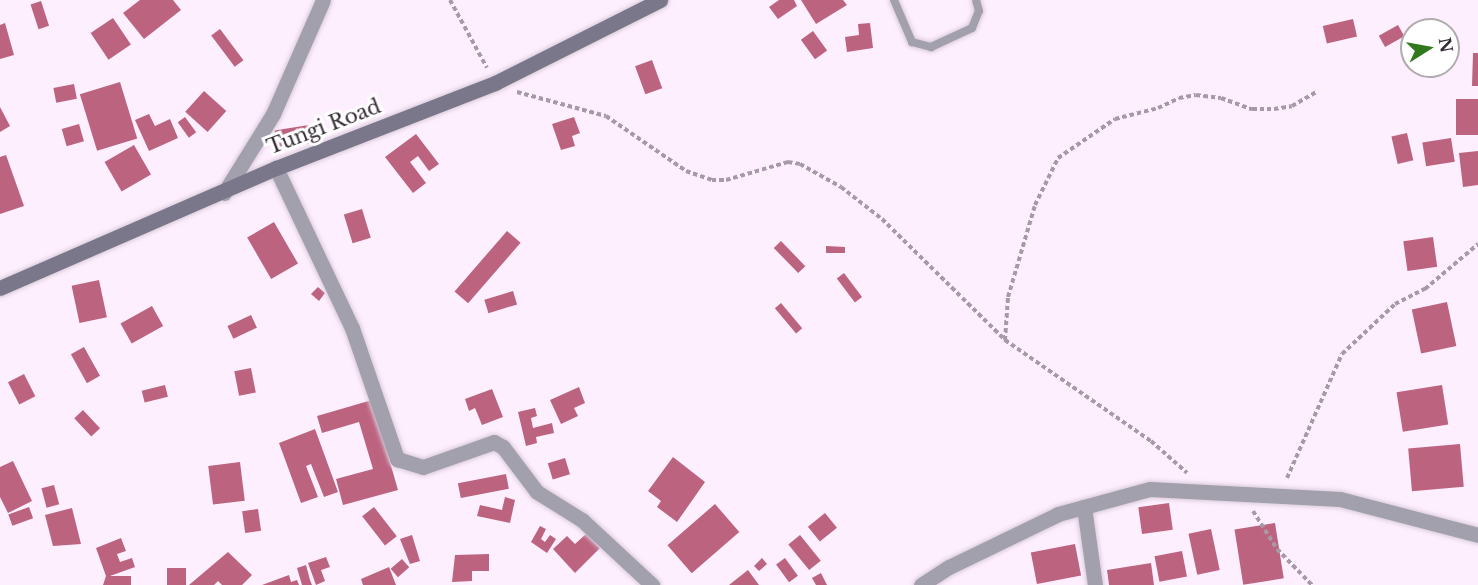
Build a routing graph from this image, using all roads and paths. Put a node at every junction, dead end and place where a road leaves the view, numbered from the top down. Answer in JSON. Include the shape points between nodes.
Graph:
{"nodes":[{"id":1,"x":322,"y":0,"type":"edge"},
{"id":2,"x":450,"y":0,"type":"edge"},
{"id":3,"x":660,"y":0,"type":"edge"},
{"id":4,"x":894,"y":0,"type":"edge"},
{"id":5,"x":976,"y":0,"type":"edge"},
{"id":6,"x":493,"y":84,"type":"junction"},
{"id":7,"x":1316,"y":92,"type":"dead end"},
{"id":8,"x":276,"y":168,"type":"junction"},
{"id":9,"x":224,"y":193,"type":"junction"},
{"id":10,"x":1478,"y":244,"type":"edge"},
{"id":11,"x":0,"y":288,"type":"edge"},
{"id":12,"x":1005,"y":340,"type":"junction"},
{"id":13,"x":1206,"y":490,"type":"junction"},
{"id":14,"x":1241,"y":492,"type":"junction"},
{"id":15,"x":1280,"y":495,"type":"junction"},
{"id":16,"x":1084,"y":507,"type":"junction"},
{"id":17,"x":1478,"y":535,"type":"edge"},
{"id":18,"x":652,"y":585,"type":"edge"},
{"id":19,"x":921,"y":585,"type":"edge"},
{"id":20,"x":1095,"y":585,"type":"edge"},
{"id":21,"x":1312,"y":585,"type":"edge"}],
"edges":[{"from":1,"to":9,"type":"street","via":[[273,114]]},
{"from":2,"to":6,"type":"path"},
{"from":3,"to":6,"type":"main road","name":"Tungi Road"},
{"from":4,"to":5,"type":"lane","via":[[912,42],[931,46],[972,28],[979,11]]},
{"from":6,"to":8,"type":"main road","name":"Tungi Road"},
{"from":6,"to":12,"type":"path","via":[[606,116],[686,171],[712,180],[726,180],[788,162],[800,164],[882,219]]},
{"from":7,"to":12,"type":"path","via":[[1292,106],[1274,109],[1252,109],[1204,96],[1179,98],[1115,119],[1058,158],[1035,205],[1008,297]]},
{"from":8,"to":9,"type":"main road","name":"Tungi Road"},
{"from":8,"to":18,"type":"street","via":[[352,328],[397,459],[423,467],[494,442],[503,447],[537,492],[582,520]]},
{"from":9,"to":11,"type":"main road","name":"Tungi Road"},
{"from":10,"to":15,"type":"path","via":[[1425,289],[1395,304],[1342,354]]},
{"from":12,"to":13,"type":"path","via":[[1151,441]]},
{"from":13,"to":14,"type":"street"},
{"from":13,"to":16,"type":"street","via":[[1150,489]]},
{"from":14,"to":15,"type":"street"},
{"from":14,"to":21,"type":"path","via":[[1277,549]]},
{"from":15,"to":17,"type":"street","via":[[1340,500]]},
{"from":16,"to":19,"type":"street","via":[[1058,514],[949,567]]},
{"from":16,"to":20,"type":"street"}]}
